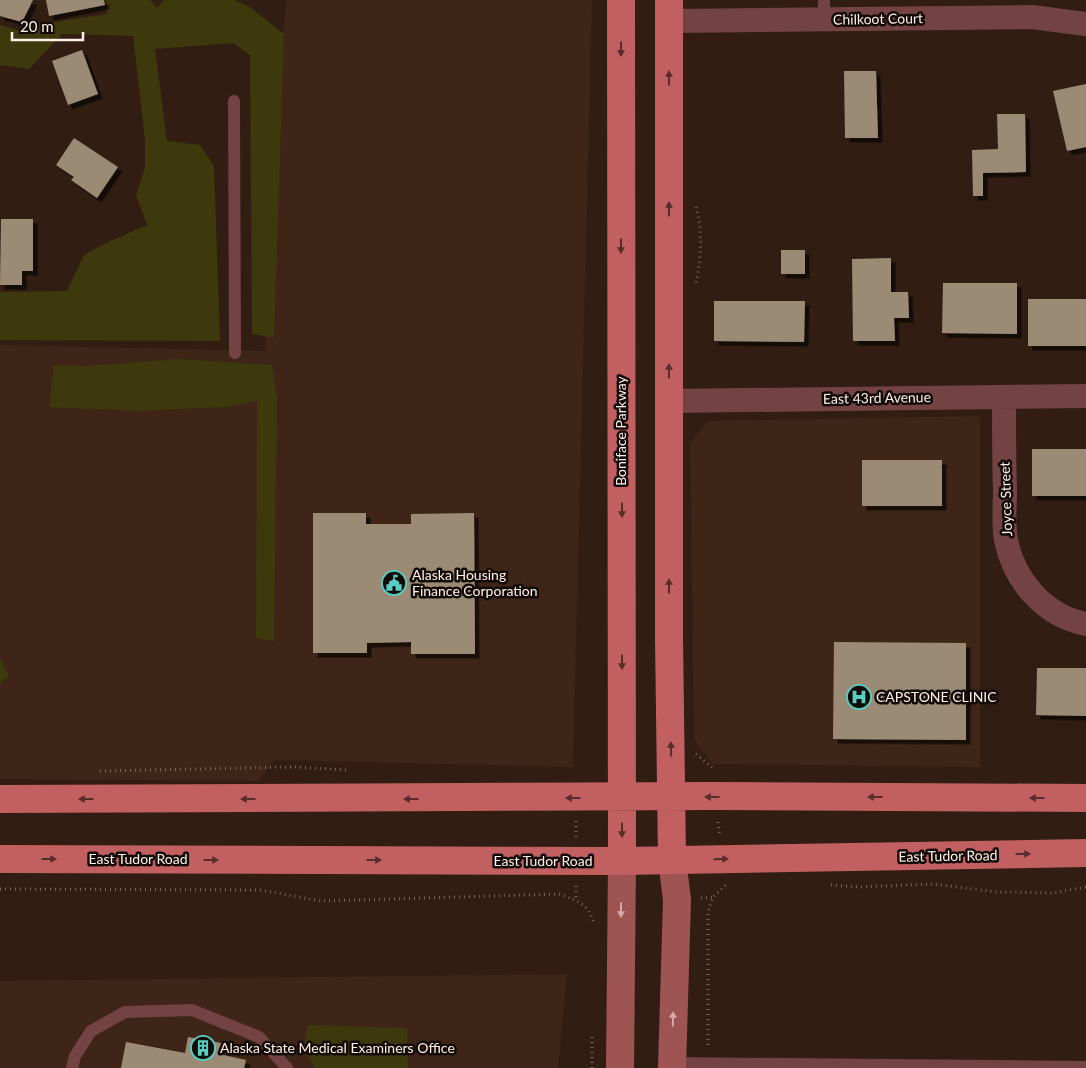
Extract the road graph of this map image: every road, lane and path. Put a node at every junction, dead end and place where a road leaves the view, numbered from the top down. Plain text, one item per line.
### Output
1 (621, 0) edge
2 (669, 10) edge
3 (824, 10) edge
4 (1086, 24) edge
5 (234, 100) dead end
6 (235, 353) dead end
7 (1086, 396) edge
8 (1004, 397) junction
9 (669, 400) junction
10 (1086, 624) edge
11 (671, 797) junction
12 (622, 798) junction
13 (1086, 798) edge
14 (0, 799) edge
15 (1086, 853) edge
16 (0, 859) edge
17 (672, 860) junction
18 (622, 861) junction
19 (730, 882) dead end
20 (824, 885) dead end
21 (1086, 887) edge
22 (0, 889) edge
23 (595, 926) dead end
24 (592, 1030) dead end
25 (706, 1064) junction
26 (672, 1065) edge
27 (896, 1067) edge
28 (1086, 1067) edge
29 (72, 1068) edge
30 (286, 1068) edge
31 (592, 1068) edge
32 (620, 1068) edge

1 -> 12 main road, Boniface Parkway
2 - 3 street, Chilkoot Court
9 -> 2 main road
3 - 4 street, Chilkoot Court
5 - 6 lane
7 - 8 street, East 43rd Avenue
8 - 9 street, East 43rd Avenue
8 - 10 street, Joyce Street
11 -> 9 main road
11 - 12 main road
13 -> 11 main road
11 - 17 main road
12 -> 14 main road
12 -> 18 main road, Boniface Parkway
17 -> 15 main road, East Tudor Road
16 -> 18 main road, East Tudor Road
17 - 18 main road, East Tudor Road
26 -> 17 street
18 -> 32 street
19 - 25 path
20 - 21 path
22 - 23 path
24 - 31 path
25 - 26 lane
25 - 27 lane
27 - 28 lane
29 - 30 lane

